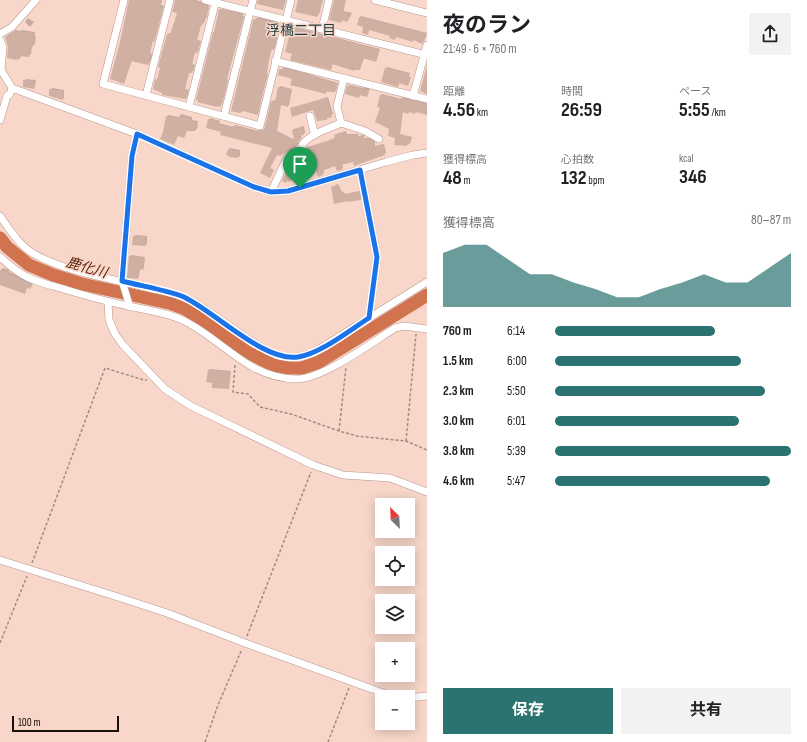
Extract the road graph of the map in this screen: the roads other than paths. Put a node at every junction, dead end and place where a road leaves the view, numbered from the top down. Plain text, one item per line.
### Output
1 (36, 0) edge
2 (124, 0) edge
3 (170, 0) edge
4 (205, 0) edge
5 (253, 0) edge
6 (291, 0) edge
7 (329, 0) edge
8 (375, 0) edge
9 (216, 1) edge
10 (250, 11) junction
11 (427, 13) edge
12 (286, 20) junction
13 (322, 29) junction
14 (0, 34) edge
15 (0, 40) edge
16 (427, 45) edge
17 (425, 55) edge
18 (275, 60) junction
19 (344, 78) junction
20 (12, 88) junction
21 (146, 95) junction
22 (413, 96) junction
23 (427, 99) edge
24 (189, 107) junction
25 (224, 116) junction
26 (310, 116) dead end
27 (0, 120) edge
28 (341, 123) junction
29 (137, 134) junction
30 (315, 135) junction
31 (379, 139) dead end
32 (427, 153) edge
33 (288, 156) dead end
34 (360, 170) junction
35 (300, 188) junction
36 (271, 192) junction
37 (0, 216) edge
38 (0, 257) edge
39 (122, 281) junction
40 (427, 282) edge
41 (108, 302) junction
42 (129, 305) junction
43 (369, 318) junction
44 (427, 329) edge
45 (427, 492) edge
46 (0, 560) edge
47 (375, 690) edge
48 (427, 696) edge
49 (415, 697) edge

1 - 14 street
2 - 21 street
3 - 21 street
4 - 9 street
5 - 10 street
6 - 12 street
7 - 13 street
8 - 11 street
9 - 10 street
9 - 24 street
10 - 12 street
10 - 25 street
12 - 13 street
12 - 18 street
13 - 17 street
15 - 20 street
16 - 17 street
17 - 22 street
18 - 19 street
18 - 25 street
19 - 22 street
19 - 28 street
20 - 27 street
20 - 29 street
21 - 24 street
22 - 23 street
24 - 25 street
26 - 30 street
28 - 30 street
28 - 31 street
29 - 36 street
29 - 39 street
30 - 35 street
32 - 34 street
33 - 36 street
34 - 35 street
34 - 43 street
35 - 36 street
37 - 39 street
38 - 41 street
39 - 42 street
39 - 43 street
40 - 43 street
41 - 42 street
41 - 45 street
42 - 44 street
46 - 47 street
48 - 49 street

